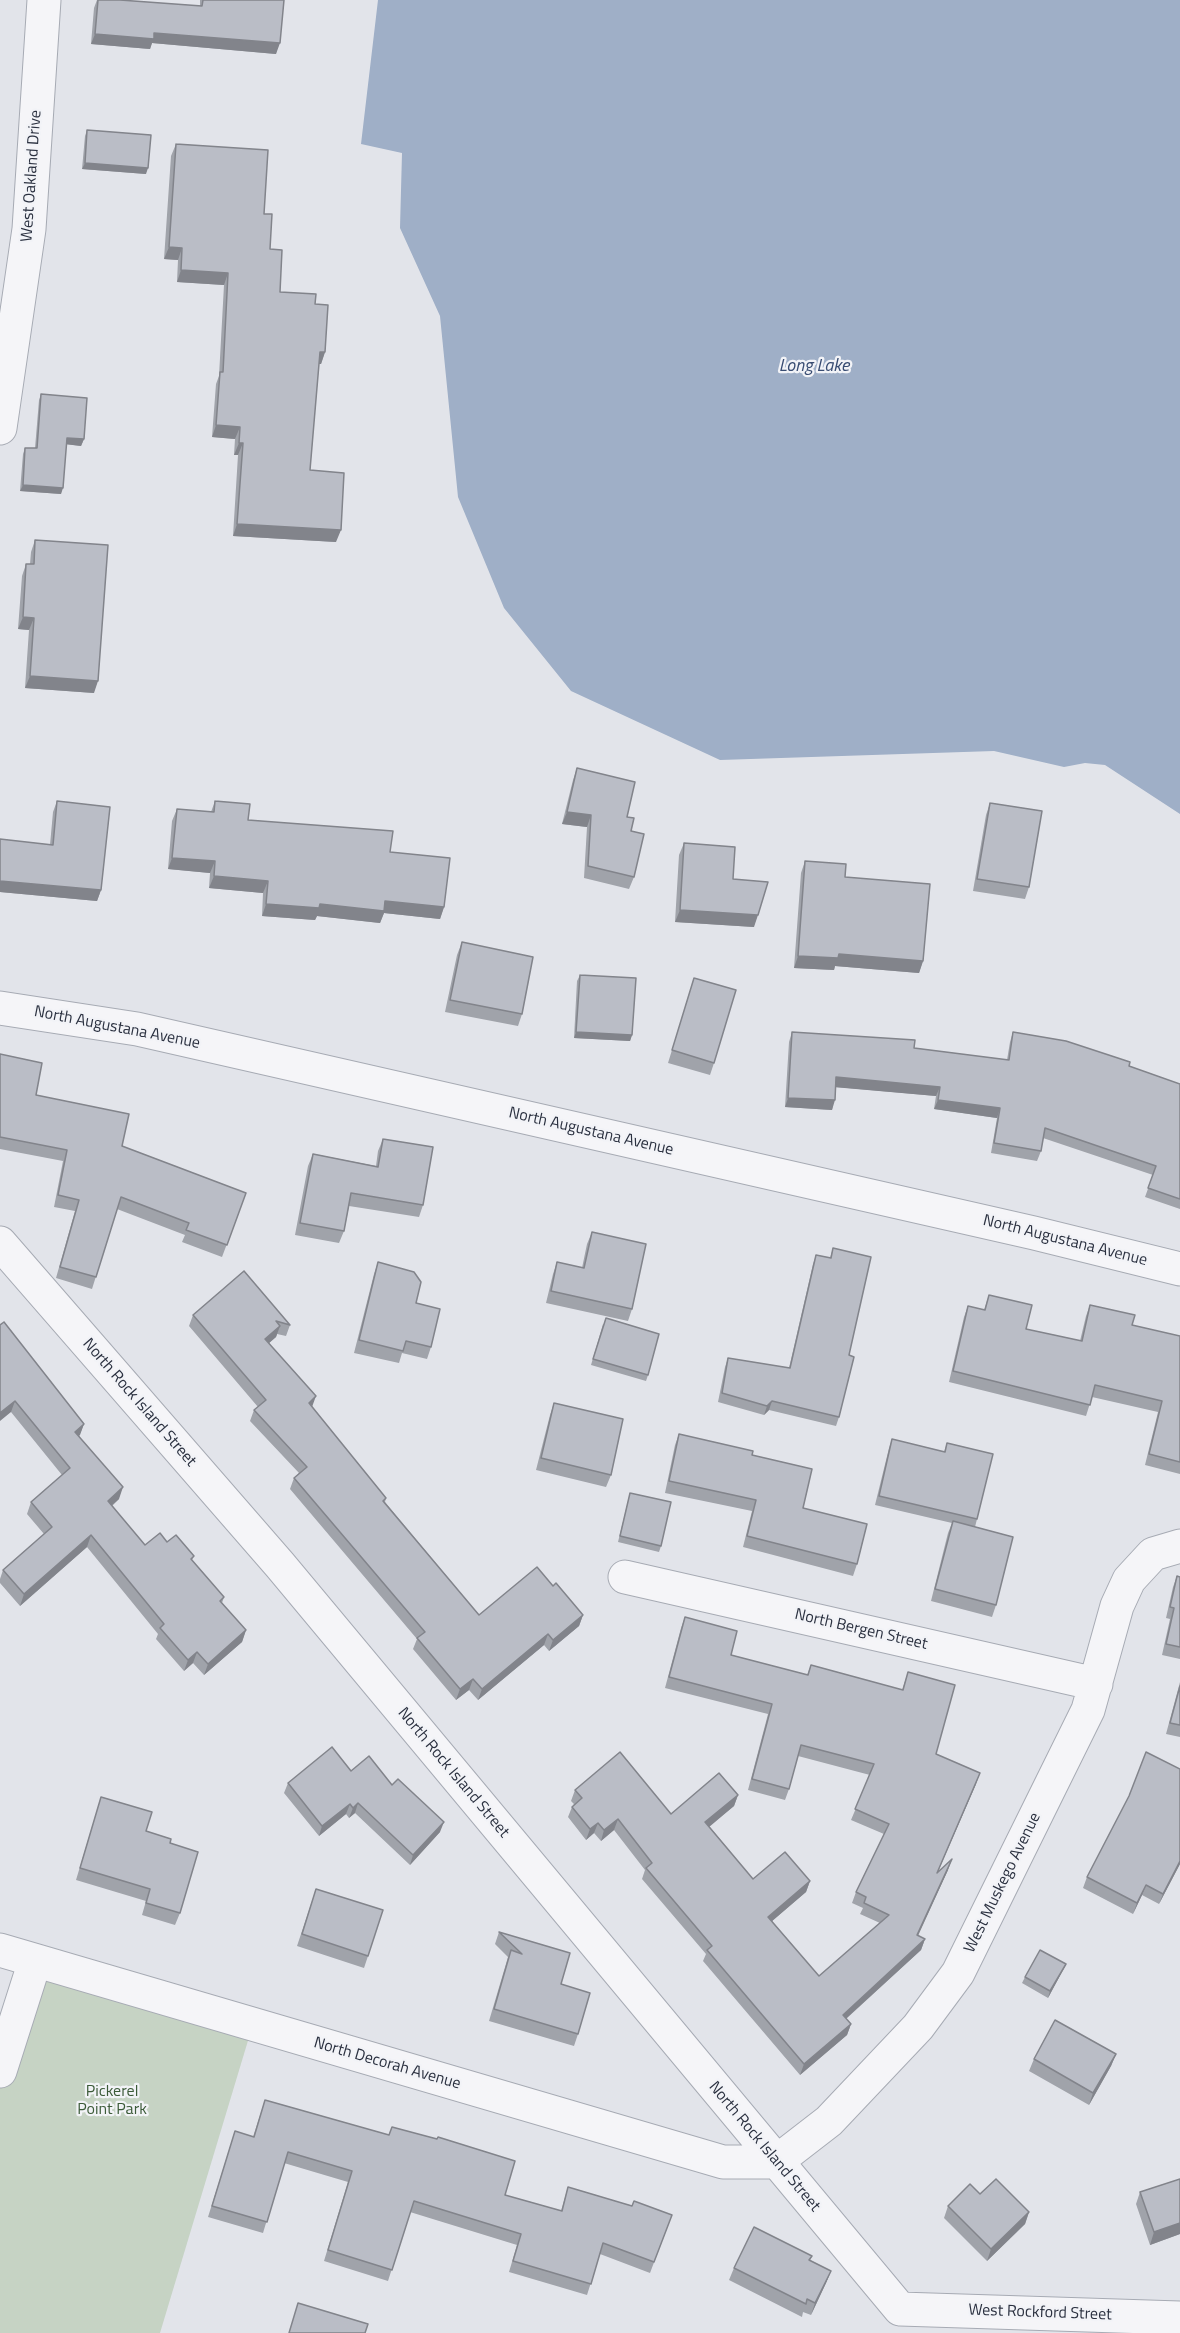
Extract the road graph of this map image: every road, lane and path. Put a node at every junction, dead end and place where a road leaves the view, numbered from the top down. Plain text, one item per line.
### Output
1 (44, 0) edge
2 (6, 350) edge
3 (0, 428) edge
4 (0, 1008) edge
5 (0, 1243) edge
6 (1180, 1269) edge
7 (1166, 1550) edge
8 (625, 1576) dead end
9 (1096, 1684) junction
10 (0, 1950) edge
11 (35, 1960) junction
12 (0, 2071) edge
13 (776, 2162) junction
14 (1180, 2318) edge
15 (895, 2321) edge

1 - 2 street, West Oakland Drive
2 - 3 street, West Oakland Drive
4 - 6 street, North Augustana Avenue
5 - 13 street, North Rock Island Street
7 - 9 street, West Muskego Avenue
8 - 9 street, North Bergen Street
9 - 13 street, West Muskego Avenue
10 - 11 street, North Decorah Avenue
11 - 12 street
11 - 13 street, North Decorah Avenue
13 - 15 street, North Rock Island Street
14 - 15 street, West Rockford Street

